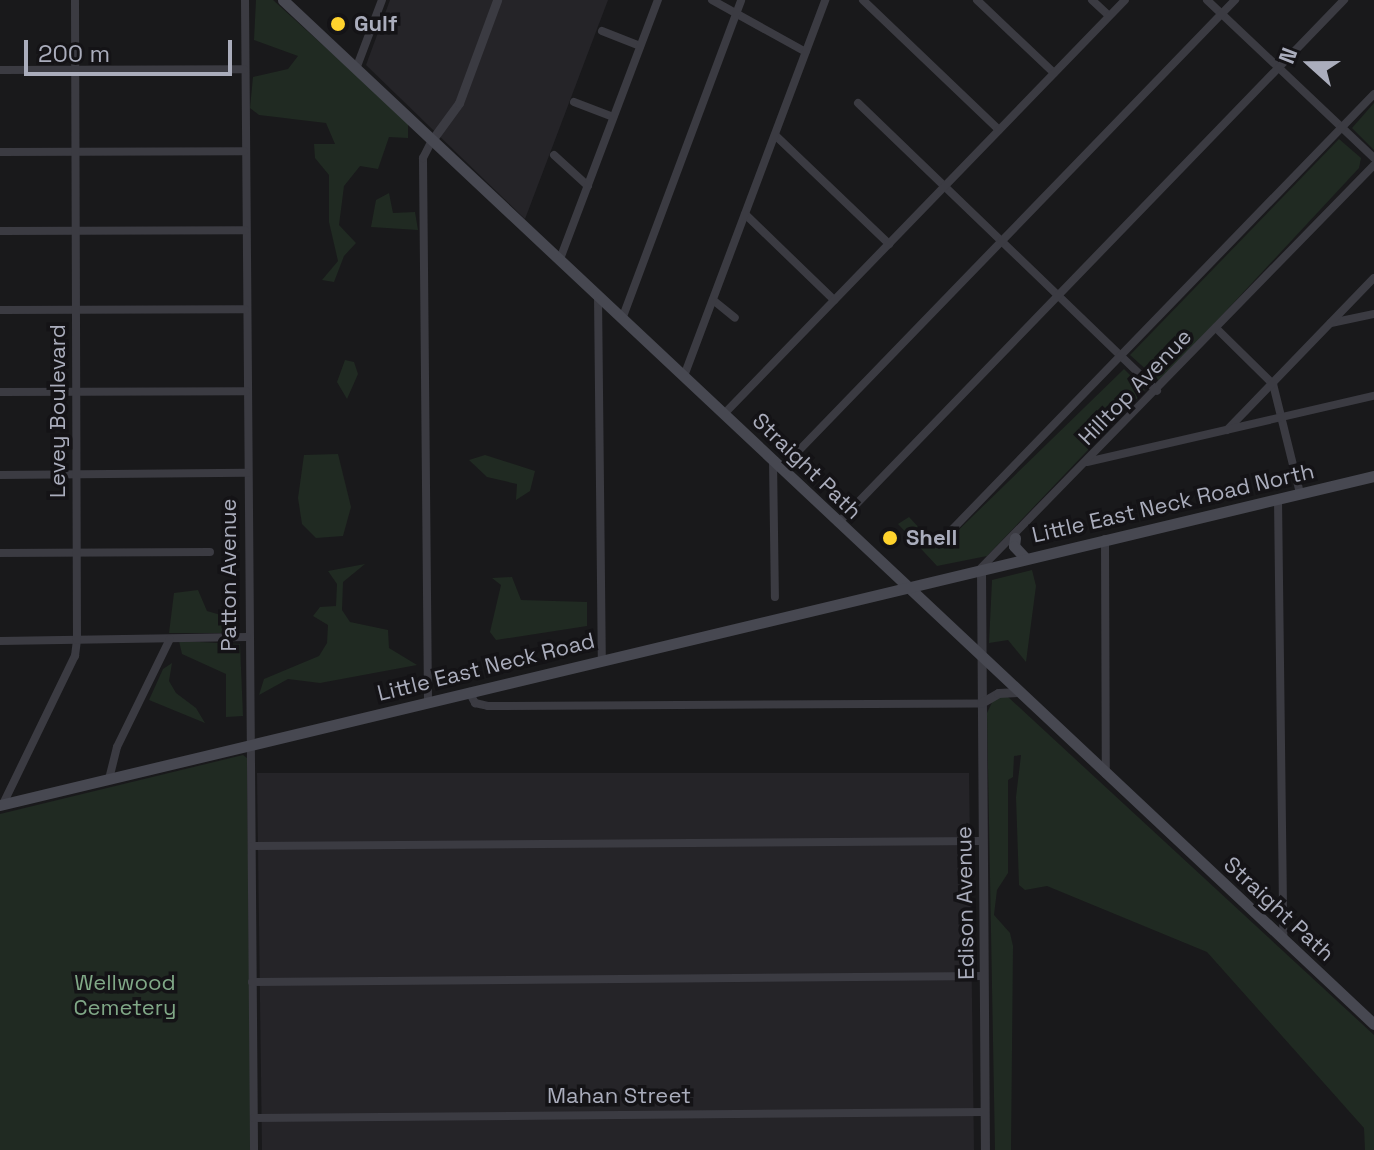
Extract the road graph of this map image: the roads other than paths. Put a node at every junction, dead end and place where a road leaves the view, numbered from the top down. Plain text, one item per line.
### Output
1 (75, 0) edge
2 (245, 0) edge
3 (283, 0) edge
4 (382, 0) edge
5 (497, 0) edge
6 (658, 0) edge
7 (712, 0) edge
8 (741, 0) edge
9 (825, 0) edge
10 (863, 0) edge
11 (977, 0) edge
12 (1092, 0) edge
13 (1125, 0) edge
14 (1207, 0) edge
15 (1235, 0) edge
16 (1344, 0) edge
17 (295, 5) edge
18 (736, 13) junction
19 (1222, 14) junction
20 (1109, 16) junction
21 (602, 31) dead end
22 (640, 46) junction
23 (806, 52) junction
24 (1278, 68) junction
25 (74, 69) junction
26 (244, 69) junction
27 (356, 69) junction
28 (0, 70) edge
29 (1054, 73) junction
30 (1374, 94) edge
31 (574, 102) dead end
32 (858, 103) dead end
33 (613, 117) junction
34 (1341, 128) junction
35 (999, 130) junction
36 (775, 135) junction
37 (432, 140) junction
38 (244, 151) junction
39 (0, 152) edge
40 (76, 152) junction
41 (554, 155) dead end
42 (1374, 158) edge
43 (1374, 165) edge
44 (588, 186) junction
45 (943, 187) junction
46 (745, 214) junction
47 (245, 230) junction
48 (0, 231) edge
49 (76, 231) junction
50 (1001, 241) junction
51 (889, 244) junction
52 (560, 259) junction
53 (1374, 278) edge
54 (598, 294) junction
55 (1057, 297) junction
56 (713, 300) junction
57 (834, 300) junction
58 (76, 309) junction
59 (245, 309) junction
60 (0, 310) edge
61 (1374, 314) edge
62 (735, 318) dead end
63 (622, 319) junction
64 (1331, 324) junction
65 (1216, 328) junction
66 (1120, 357) junction
67 (684, 376) junction
68 (1273, 384) junction
69 (246, 391) junction
70 (1157, 391) junction
71 (0, 392) edge
72 (76, 392) junction
73 (1374, 396) edge
74 (724, 414) junction
75 (1282, 417) junction
76 (1226, 431) junction
77 (1087, 462) junction
78 (777, 464) junction
79 (247, 473) junction
80 (76, 474) junction
81 (0, 475) edge
82 (1374, 476) edge
83 (1300, 493) junction
84 (1278, 499) junction
85 (838, 523) junction
86 (1015, 538) junction
87 (1105, 539) junction
88 (942, 540) dead end
89 (77, 552) junction
90 (210, 552) dead end
91 (0, 553) edge
92 (1025, 558) junction
93 (981, 569) junction
94 (903, 586) junction
95 (775, 597) dead end
96 (247, 637) junction
97 (170, 639) junction
98 (77, 640) junction
99 (0, 641) edge
100 (980, 656) junction
101 (602, 659) junction
102 (469, 692) junction
103 (1018, 692) junction
104 (428, 701) junction
105 (981, 703) junction
106 (250, 744) junction
107 (1106, 775) junction
108 (109, 779) junction
109 (2, 805) edge
110 (982, 841) junction
111 (252, 846) junction
112 (1283, 940) junction
113 (984, 976) junction
114 (252, 982) junction
115 (1374, 1024) edge
116 (985, 1112) junction
117 (254, 1118) junction
118 (254, 1150) edge
119 (985, 1150) edge

1 - 25 street, Levey Boulevard
2 - 26 street, Patton Avenue
3 - 17 main road, Straight Path
4 - 27 street
5 - 37 street
6 - 22 street
7 - 18 street
8 - 18 street
9 - 23 street
10 - 35 street
11 - 29 street
12 - 20 street
13 - 20 street
14 - 19 street
15 - 19 street
16 - 24 street
17 - 27 main road, Straight Path
18 - 23 street
18 - 63 street
19 - 24 street
19 - 50 street
20 - 29 street
21 - 22 street
22 - 33 street
23 - 36 street
24 - 34 street
24 - 55 street
25 - 26 street
25 - 28 street
25 - 40 street, Levey Boulevard
26 - 38 street, Patton Avenue
27 - 37 main road, Straight Path
29 - 35 street
30 - 34 street
31 - 33 street
32 - 45 street
33 - 44 street
34 - 42 street
34 - 66 street
35 - 45 street
36 - 46 street
36 - 51 street
37 - 52 main road, Straight Path
37 - 104 street
38 - 40 street
38 - 47 street, Patton Avenue
39 - 40 street
40 - 49 street, Levey Boulevard
41 - 44 street
43 - 65 street, Hilltop Avenue
44 - 52 street
45 - 50 street
45 - 51 street
46 - 56 street
46 - 57 street
47 - 49 street
47 - 59 street, Patton Avenue
48 - 49 street
49 - 58 street, Levey Boulevard
50 - 55 street
50 - 78 street
51 - 57 street
52 - 54 main road, Straight Path
53 - 64 street
54 - 63 main road, Straight Path
54 - 101 street
55 - 66 street
55 - 85 street
56 - 62 street
56 - 67 street
57 - 74 street
58 - 59 street
58 - 60 street
58 - 72 street, Levey Boulevard
59 - 69 street, Patton Avenue
61 - 64 street
63 - 67 main road, Straight Path
64 - 68 street
65 - 68 street
65 - 70 street, Hilltop Avenue
66 - 70 street
66 - 88 street
67 - 74 main road, Straight Path
68 - 75 street
68 - 76 street
69 - 72 street
69 - 79 street, Patton Avenue
70 - 77 street, Hilltop Avenue
71 - 72 street
72 - 80 street, Levey Boulevard
73 - 75 street
74 - 78 main road, Straight Path
75 - 76 street
75 - 83 street
76 - 77 street
77 - 86 street, Hilltop Avenue
78 - 85 main road, Straight Path
78 - 95 street
79 - 80 street
79 - 96 street, Patton Avenue
80 - 81 street
80 - 89 street, Levey Boulevard
82 - 83 main road, Little East Neck Road North
83 - 84 main road, Little East Neck Road North
84 - 87 main road, Little East Neck Road North
84 - 112 street
85 - 94 main road, Straight Path
86 - 92 main road
86 - 93 street, Hilltop Avenue
87 - 92 main road, Little East Neck Road North
87 - 107 street
89 - 90 street
89 - 91 street
89 - 98 street, Levey Boulevard
92 - 93 main road, Little East Neck Road North
93 - 94 main road, Little East Neck Road
93 - 100 street
94 - 100 main road, Straight Path
94 - 101 main road, Little East Neck Road
96 - 97 street
96 - 106 street, Patton Avenue
97 - 98 street
97 - 108 street
98 - 99 street
98 - 109 street, Levey Boulevard
100 - 103 main road, Straight Path
100 - 105 street, Edison Avenue
101 - 102 main road, Little East Neck Road
102 - 104 main road, Little East Neck Road
102 - 105 street
103 - 105 street
103 - 107 main road, Straight Path
104 - 106 main road, Little East Neck Road
105 - 110 street, Edison Avenue
106 - 108 main road, Little East Neck Road
106 - 111 street, Patton Avenue
107 - 112 main road, Straight Path
108 - 109 main road, Little East Neck Road
110 - 111 street
110 - 113 street, Edison Avenue
111 - 114 street, Patton Avenue
112 - 115 main road, Straight Path
113 - 114 street
113 - 116 street, Edison Avenue
114 - 117 street, Patton Avenue
116 - 117 street, Mahan Street
116 - 119 street, Edison Avenue
117 - 118 street, Patton Avenue

